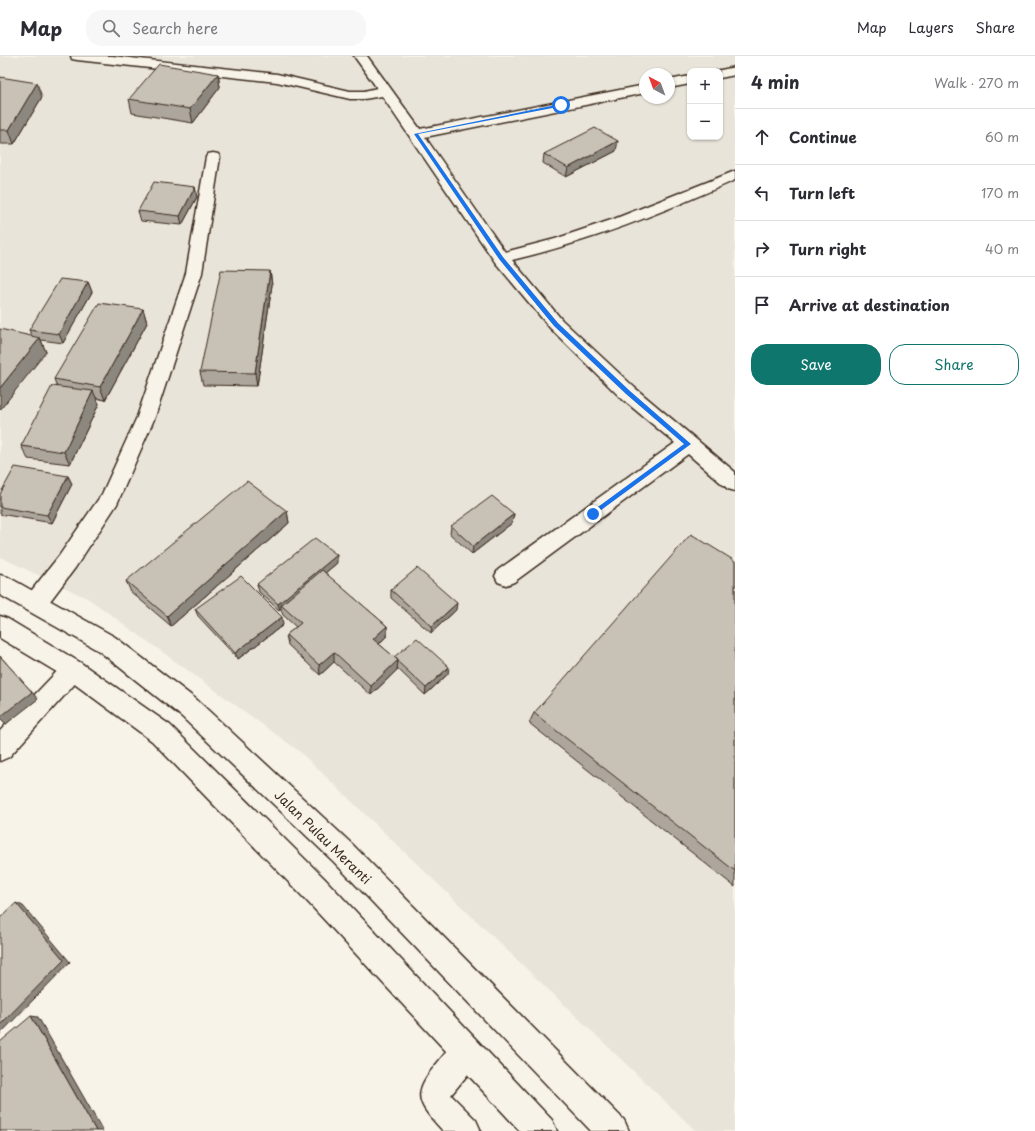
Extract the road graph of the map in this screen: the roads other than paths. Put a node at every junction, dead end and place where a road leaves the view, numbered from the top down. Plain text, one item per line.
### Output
1 (77, 56) edge
2 (360, 56) edge
3 (735, 71) edge
4 (723, 73) edge
5 (687, 81) edge
6 (675, 83) edge
7 (639, 90) edge
8 (384, 91) junction
9 (416, 134) junction
10 (213, 157) dead end
11 (735, 175) edge
12 (501, 258) junction
13 (688, 444) junction
14 (735, 482) edge
15 (506, 576) dead end
16 (0, 584) edge
17 (36, 602) junction
18 (0, 626) edge
19 (73, 670) junction
20 (0, 749) edge
21 (466, 1052) junction
22 (465, 1131) edge
23 (541, 1131) edge
24 (613, 1131) edge

1 - 8 main road
2 - 8 main road
3 - 4 main road
5 - 6 main road
7 - 9 main road
8 - 9 main road
9 - 12 main road
10 - 17 main road
11 - 12 main road
12 - 13 main road
13 - 14 main road
13 - 15 main road
16 - 17 main road, Jalan Pulau Meranti
17 - 24 main road, Jalan Pulau Meranti
18 - 19 main road
19 - 20 main road
19 - 21 main road
21 - 22 main road
21 - 23 main road

